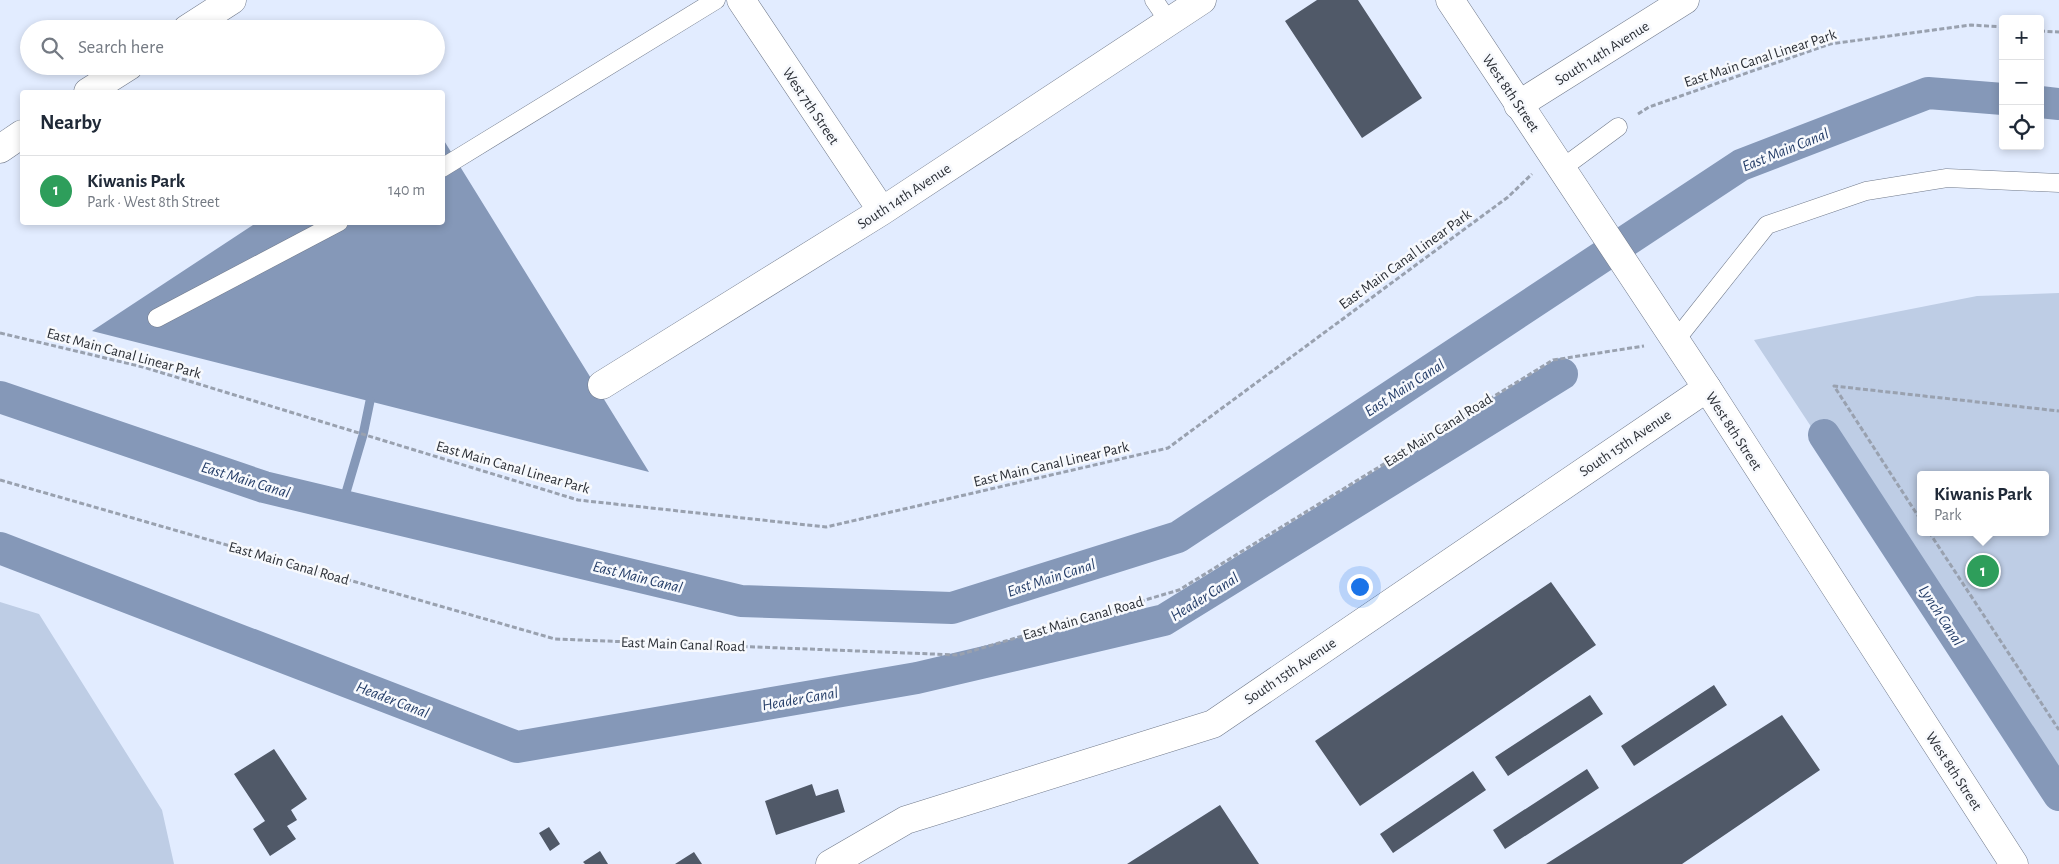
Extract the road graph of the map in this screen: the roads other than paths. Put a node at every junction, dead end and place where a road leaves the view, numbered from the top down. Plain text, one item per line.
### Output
1 (232, 0) edge
2 (716, 0) edge
3 (741, 0) edge
4 (1202, 0) edge
5 (1450, 0) edge
6 (1685, 0) edge
7 (1162, 11) edge
8 (201, 20) edge
9 (115, 75) edge
10 (91, 90) edge
11 (1518, 105) junction
12 (1618, 127) road end
13 (20, 135) edge
14 (0, 149) edge
15 (1557, 162) junction
16 (445, 166) edge
17 (2059, 183) edge
18 (882, 211) junction
19 (334, 225) edge
20 (157, 318) dead end
21 (1675, 342) junction
22 (602, 385) dead end
23 (1707, 388) junction
24 (830, 864) edge
25 (2014, 864) edge

1 - 8 street
2 - 16 lane
3 - 18 street, West 7th Street
4 - 7 street, South 14th Avenue
5 - 11 street, West 8th Street
6 - 11 street, South 14th Avenue
7 - 18 street, South 14th Avenue
9 - 10 street
11 - 15 street, West 8th Street
12 - 15 lane
13 - 14 street
15 - 21 street, West 8th Street
17 - 21 lane
18 - 22 street, South 14th Avenue
19 - 20 lane
21 - 23 street, West 8th Street
23 - 24 street, South 15th Avenue
23 - 25 street, West 8th Street

